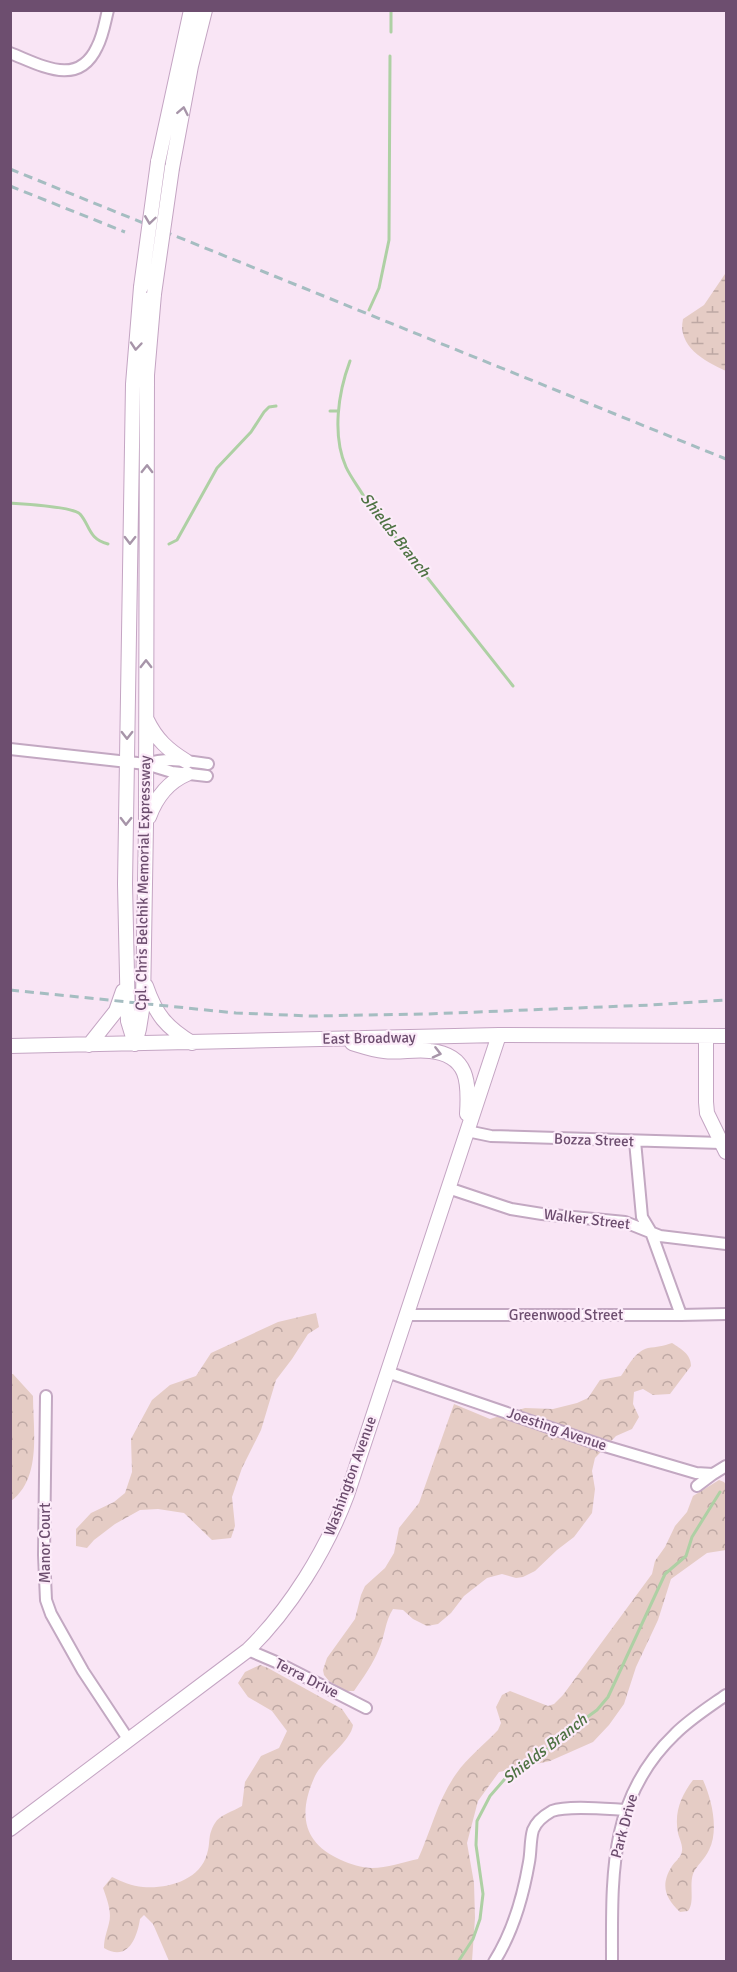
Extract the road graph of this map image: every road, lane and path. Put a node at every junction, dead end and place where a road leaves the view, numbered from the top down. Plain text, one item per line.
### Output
1 (108, 10) edge
2 (191, 10) edge
3 (206, 10) edge
4 (10, 52) edge
5 (145, 717) junction
6 (10, 749) edge
7 (127, 762) junction
8 (146, 764) junction
9 (208, 764) dead end
10 (186, 768) junction
11 (207, 776) dead end
12 (146, 824) junction
13 (143, 979) junction
14 (127, 981) junction
15 (499, 1035) junction
16 (706, 1037) junction
17 (726, 1037) edge
18 (339, 1039) junction
19 (192, 1043) junction
20 (135, 1044) junction
21 (89, 1045) junction
22 (10, 1046) edge
23 (467, 1131) junction
24 (635, 1142) junction
25 (724, 1148) edge
26 (448, 1188) junction
27 (651, 1232) junction
28 (726, 1244) edge
29 (726, 1314) edge
30 (406, 1315) junction
31 (681, 1315) junction
32 (387, 1372) junction
33 (46, 1396) dead end
34 (726, 1466) edge
35 (713, 1474) junction
36 (697, 1486) dead end
37 (248, 1650) junction
38 (726, 1695) edge
39 (366, 1708) dead end
40 (128, 1739) junction
41 (626, 1810) junction
42 (10, 1829) edge
43 (494, 1962) edge
44 (612, 1962) edge

1 - 4 street
2 -> 7 main road, Cpl. Chris Belchik Memorial Expressway, bridge
5 -> 3 main road, Cpl. Chris Belchik Memorial Expressway, bridge
5 - 8 main road, Cpl. Chris Belchik Memorial Expressway
5 - 10 main road
6 - 7 street
7 - 8 street
7 -> 14 main road, Cpl. Chris Belchik Memorial Expressway
8 - 10 street
8 - 12 main road, Cpl. Chris Belchik Memorial Expressway
9 - 10 street
10 - 11 street
10 - 12 main road
12 - 13 main road, Cpl. Chris Belchik Memorial Expressway
13 - 19 main road
13 - 20 main road, Cpl. Chris Belchik Memorial Expressway
14 - 20 main road, Cpl. Chris Belchik Memorial Expressway
14 - 21 main road
15 - 16 main road, East Broadway
15 - 18 main road, East Broadway
15 - 23 main road, Washington Avenue
16 - 17 main road, East Broadway
16 - 25 main road
18 - 19 main road, East Broadway
18 -> 23 main road
19 - 20 main road, East Broadway
20 - 21 main road, East Broadway
21 - 22 main road, East Broadway
23 - 24 street, Bozza Street
23 - 26 main road, Washington Avenue
24 - 25 street, Bozza Street
24 - 27 street
26 - 27 street, Walker Street
26 - 30 main road, Washington Avenue
27 - 28 street, Walker Street
27 - 31 street
29 - 31 street, Greenwood Street
30 - 31 street, Greenwood Street
30 - 32 main road, Washington Avenue
32 - 35 street, Joesting Avenue
32 - 37 main road, Washington Avenue
33 - 40 street, Manor Court
34 - 35 street
35 - 36 street
37 - 39 street, Terra Drive
37 - 40 main road, Washington Avenue
38 - 41 street, Park Drive
40 - 42 main road, Washington Avenue
41 - 43 street
41 - 44 street, Park Drive

